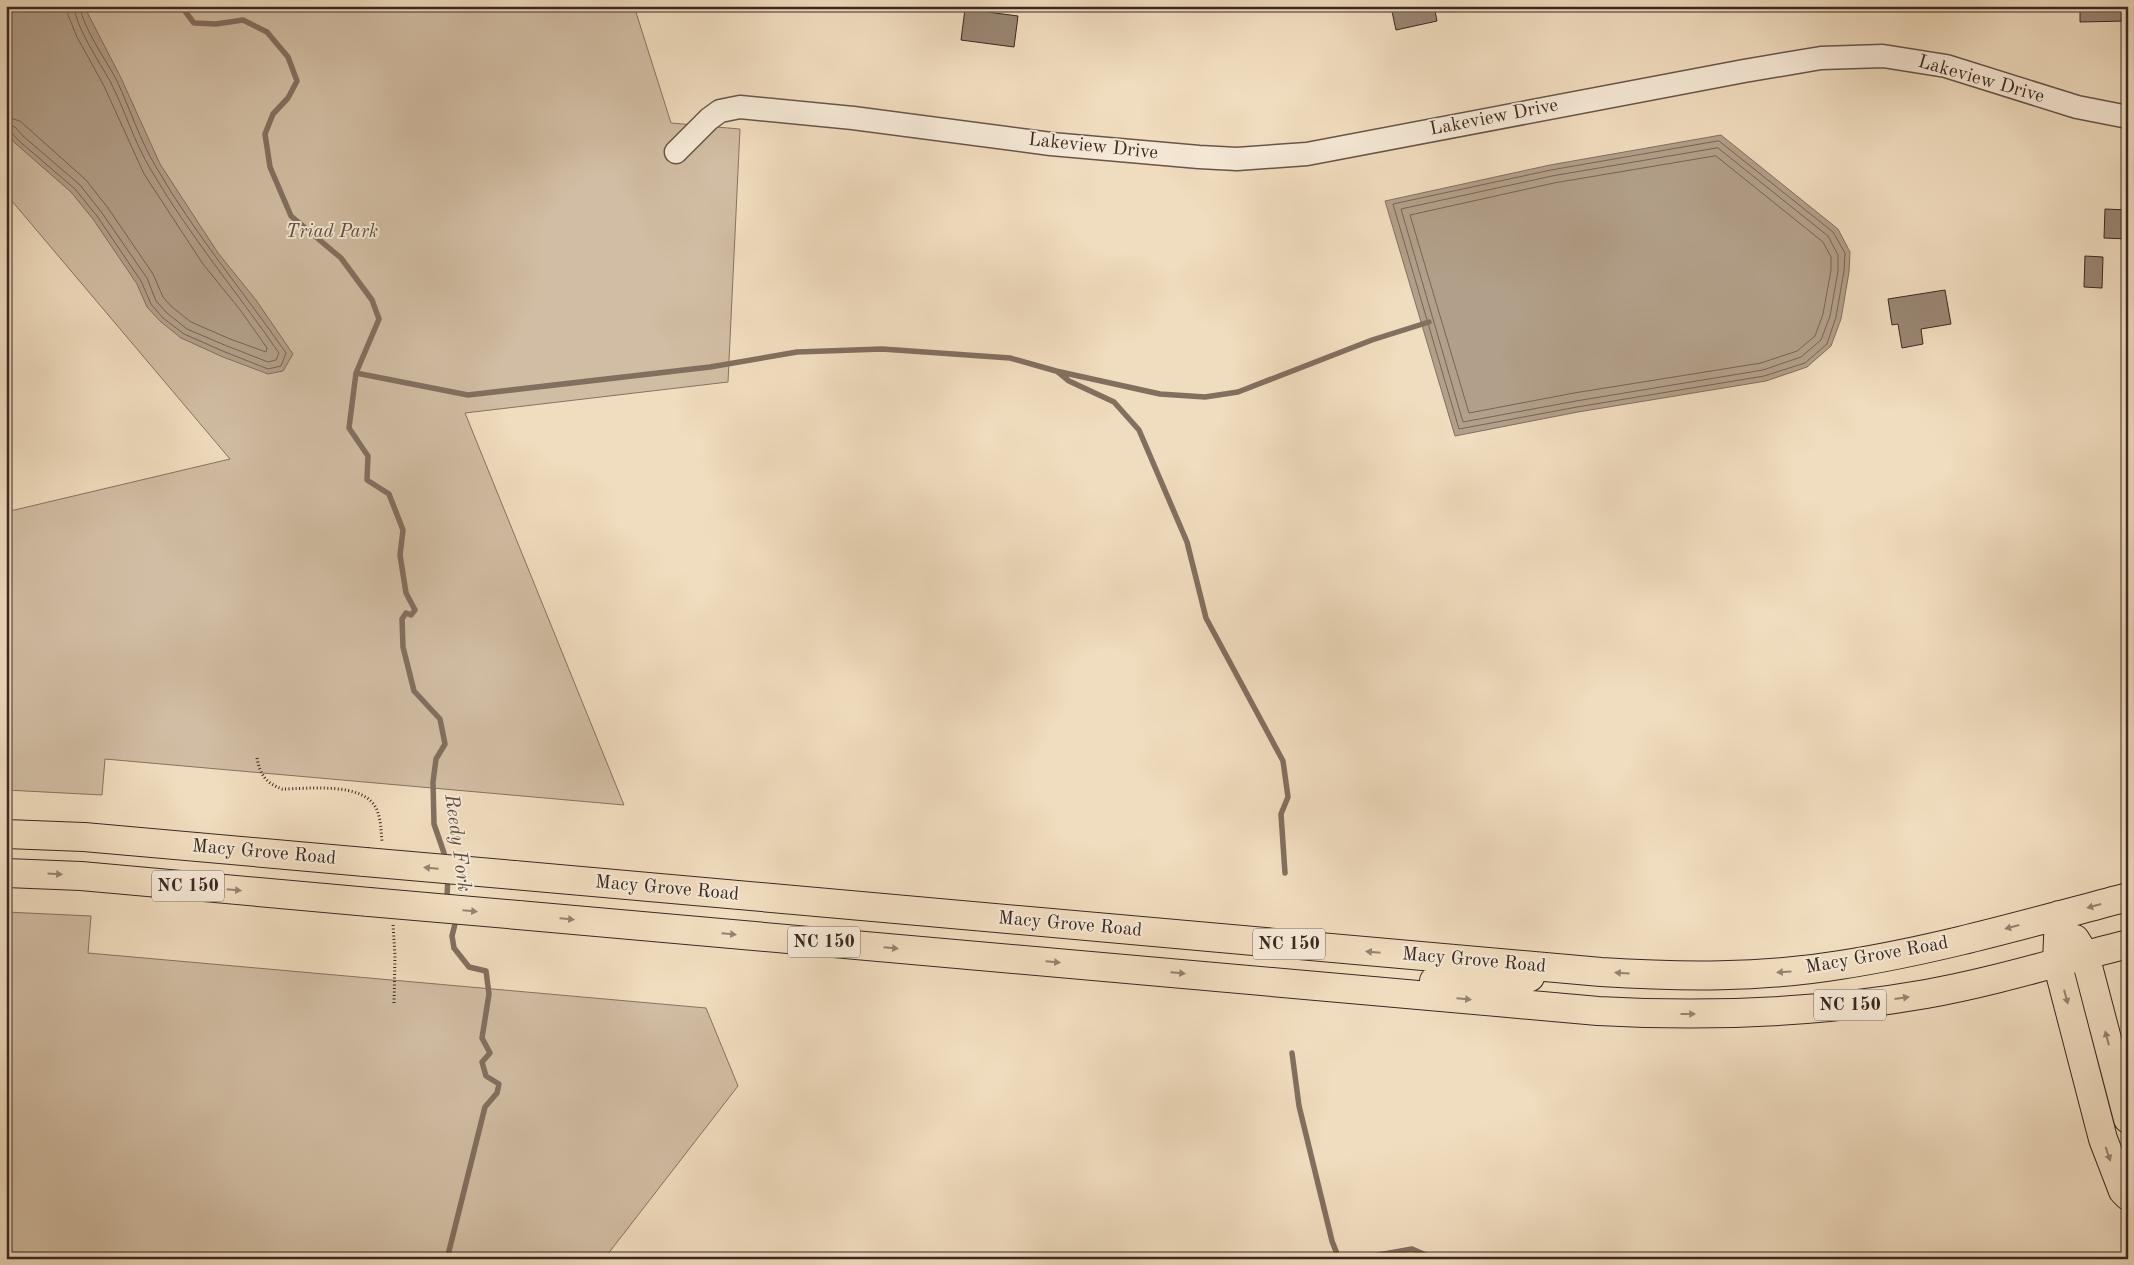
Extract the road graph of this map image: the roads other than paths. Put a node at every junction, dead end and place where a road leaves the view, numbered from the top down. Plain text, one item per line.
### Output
1 (2128, 117) edge
2 (676, 152) dead end
3 (6, 834) edge
4 (237, 851) junction
5 (6, 853) edge
6 (6, 873) edge
7 (2128, 897) edge
8 (2060, 915) junction
9 (2128, 944) edge
10 (2085, 955) junction
11 (2057, 962) junction
12 (1534, 966) junction
13 (1346, 988) junction
14 (2128, 1119) edge
15 (2128, 1196) edge

1 - 2 street, Lakeview Drive
3 - 4 main road, Macy Grove Road / NC 150
4 - 5 main road
12 -> 4 main road, Macy Grove Road / NC 150, bridge
6 -> 13 main road, Macy Grove Road / NC 150, bridge
7 -> 8 main road, Macy Grove Road / NC 150
8 - 10 main road
8 - 11 main road
8 -> 12 main road, Macy Grove Road / NC 150
9 - 10 main road, Macy Grove Road / NC 150
10 - 11 main road, Macy Grove Road / NC 150
14 -> 10 main road
13 -> 11 main road, Macy Grove Road / NC 150
11 -> 15 main road
12 - 13 main road

